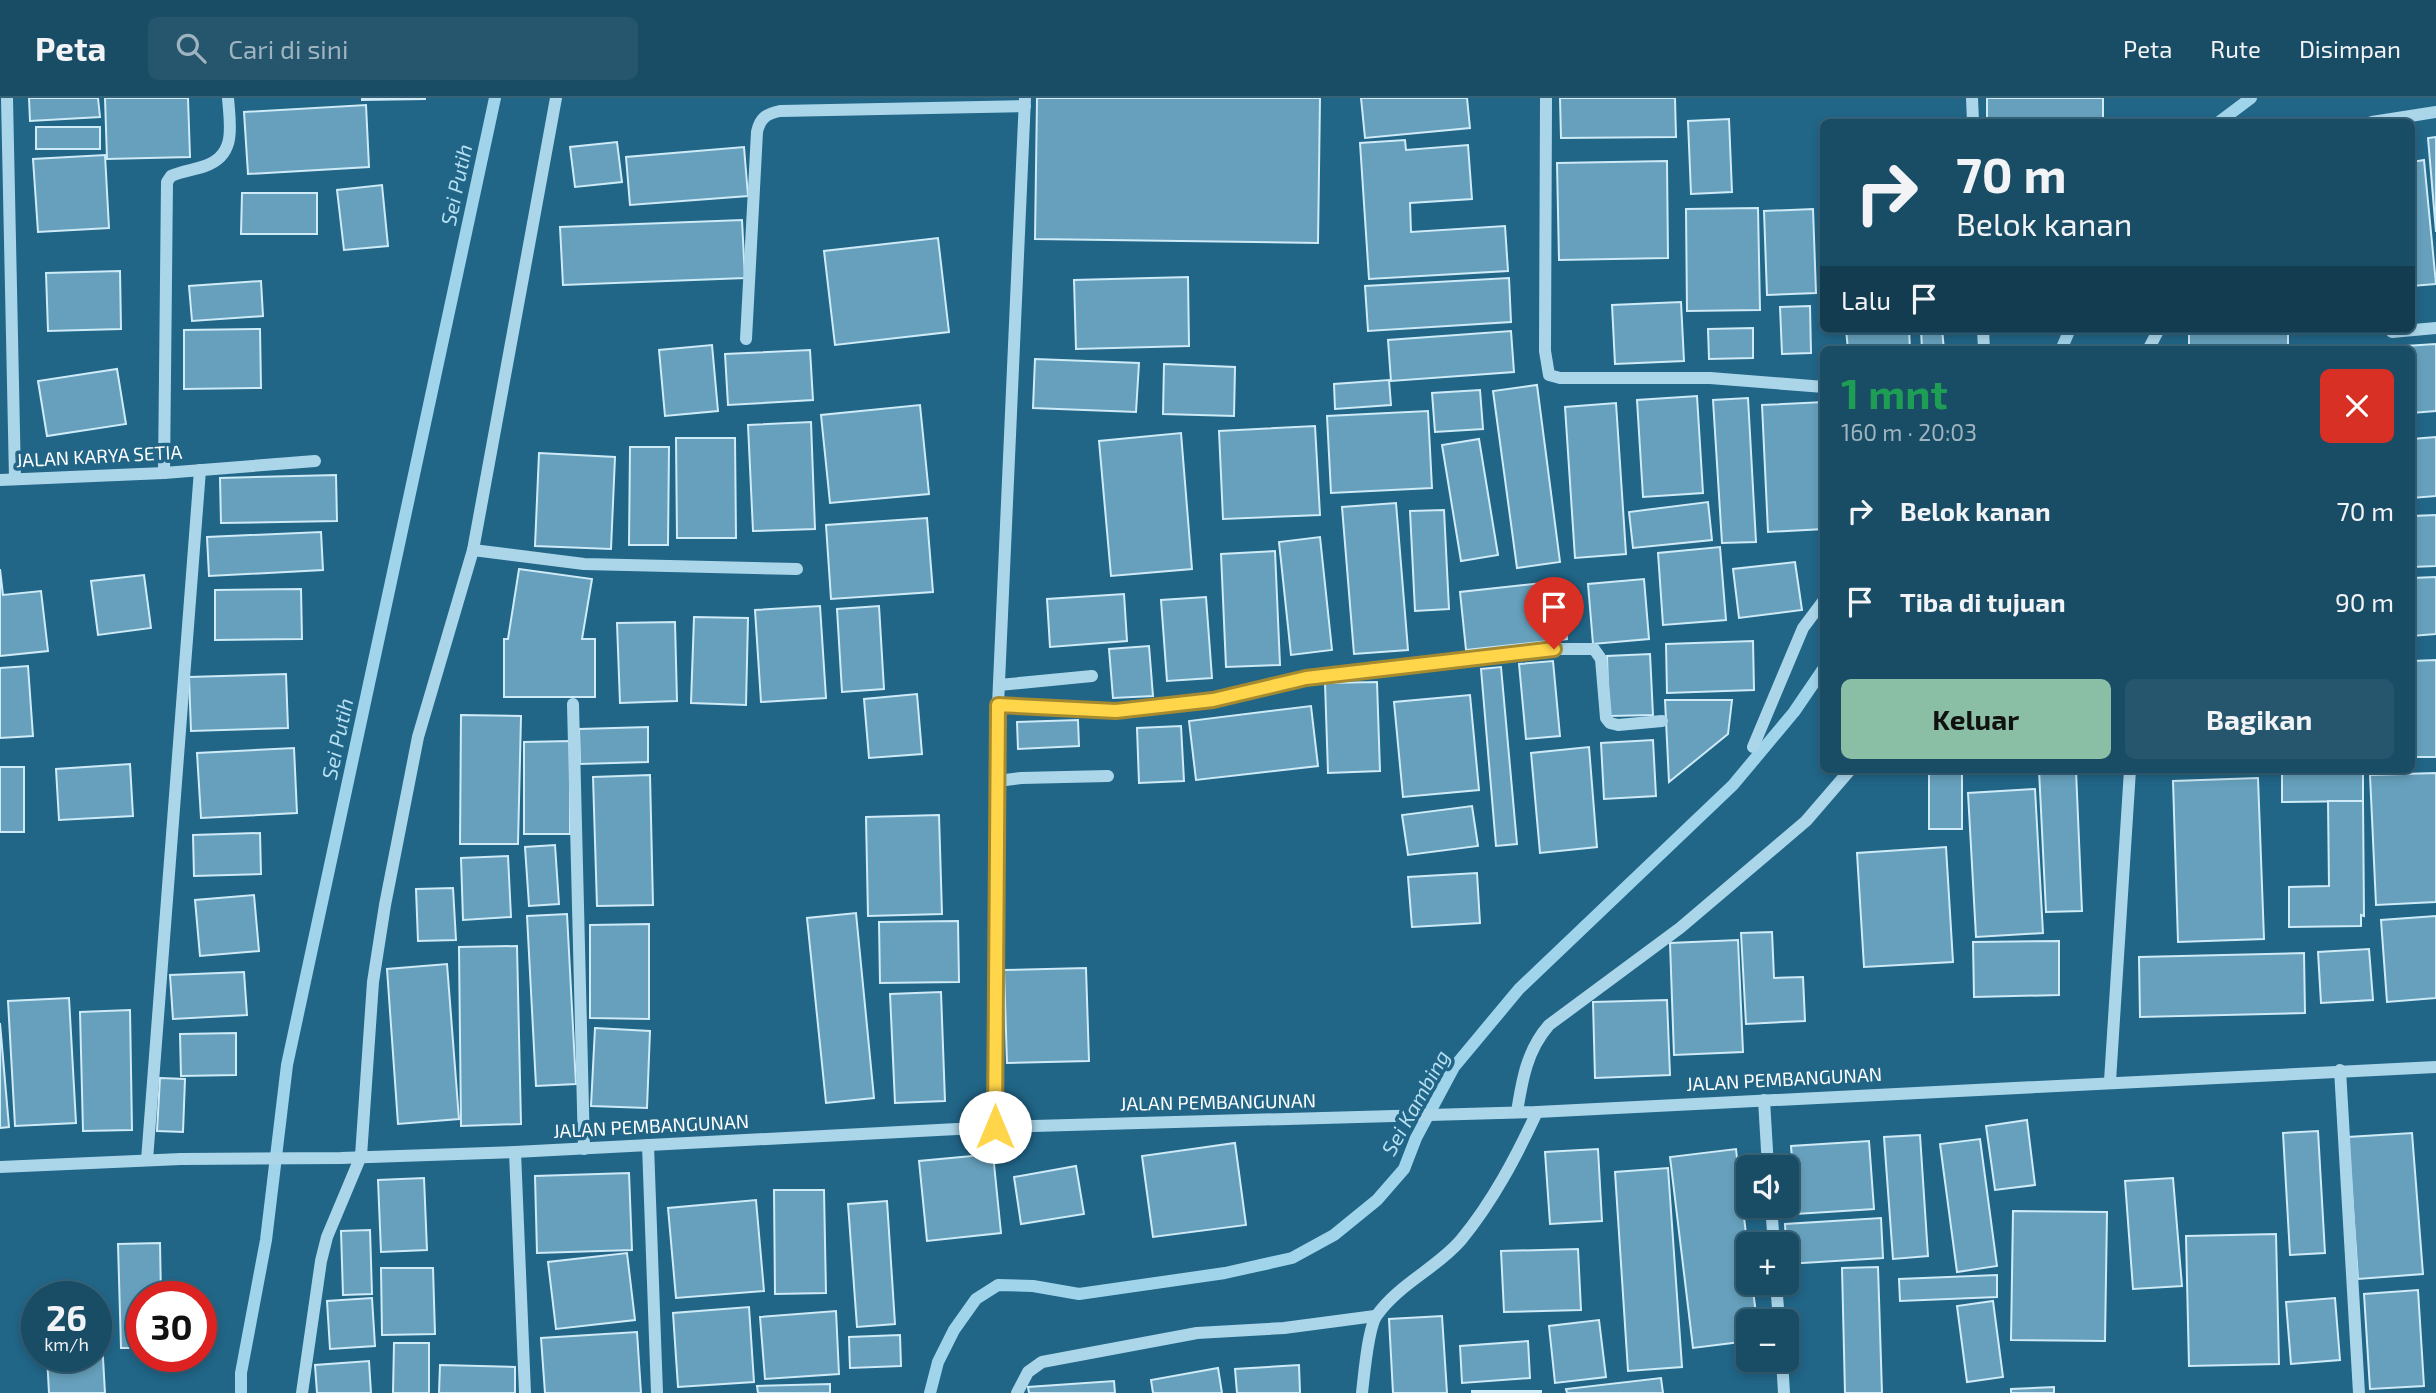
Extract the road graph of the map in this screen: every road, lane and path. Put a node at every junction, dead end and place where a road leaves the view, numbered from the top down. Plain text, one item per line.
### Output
1 (7, 98) edge
2 (228, 98) edge
3 (556, 98) edge
4 (1546, 98) edge
5 (1972, 98) edge
6 (1025, 102) edge
7 (2436, 112) edge
8 (1973, 119) edge
9 (2391, 119) edge
10 (2436, 328) edge
11 (2415, 330) edge
12 (746, 339) dead end
13 (1820, 387) edge
14 (315, 461) dead end
15 (200, 470) junction
16 (164, 472) junction
17 (15, 479) junction
18 (0, 480) edge
19 (472, 550) junction
20 (797, 569) dead end
21 (1820, 605) edge
22 (1092, 676) dead end
23 (999, 685) junction
24 (573, 704) dead end
25 (998, 705) junction
26 (1662, 721) dead end
27 (1753, 747) dead end
28 (1847, 773) edge
29 (2130, 773) edge
30 (1108, 776) dead end
31 (998, 781) junction
32 (2436, 1067) edge
33 (2340, 1070) junction
34 (2110, 1081) junction
35 (1764, 1100) junction
36 (1537, 1111) junction
37 (1517, 1112) junction
38 (995, 1127) junction
39 (648, 1145) junction
40 (584, 1149) junction
41 (515, 1152) junction
42 (1767, 1155) edge
43 (361, 1156) junction
44 (147, 1160) junction
45 (0, 1167) edge
46 (1375, 1316) junction
47 (1783, 1372) edge
48 (302, 1393) edge
49 (525, 1393) edge
50 (657, 1393) edge
51 (1017, 1393) edge
52 (1362, 1393) edge
53 (1784, 1393) edge
54 (2359, 1393) edge

1 - 17 street
2 - 16 street
3 - 19 street
4 - 13 street
5 - 8 street
6 - 12 street
6 - 23 street
7 - 9 street
10 - 11 street
14 - 15 street, JALAN KARYA SETIA
15 - 16 street, JALAN KARYA SETIA
15 - 44 street
16 - 17 street, JALAN KARYA SETIA
17 - 18 street, JALAN KARYA SETIA
19 - 20 street
19 - 43 street
21 - 27 street
22 - 23 street
23 - 25 street
24 - 40 street
25 - 26 street
25 - 31 street
28 - 37 street
29 - 34 street
30 - 31 street
31 - 38 street
32 - 33 street, JALAN PEMBANGUNAN
33 - 34 street, JALAN PEMBANGUNAN
33 - 54 street
34 - 35 street, JALAN PEMBANGUNAN
35 - 36 street, JALAN PEMBANGUNAN
35 - 42 street
36 - 37 street, JALAN PEMBANGUNAN
36 - 46 street
37 - 38 street, JALAN PEMBANGUNAN
38 - 39 street, JALAN PEMBANGUNAN
39 - 40 street, JALAN PEMBANGUNAN
39 - 50 street
40 - 41 street, JALAN PEMBANGUNAN
41 - 43 street, JALAN PEMBANGUNAN
41 - 49 street
43 - 44 street, JALAN PEMBANGUNAN
43 - 48 street
44 - 45 street, JALAN PEMBANGUNAN
46 - 51 street
46 - 52 street
47 - 53 street

